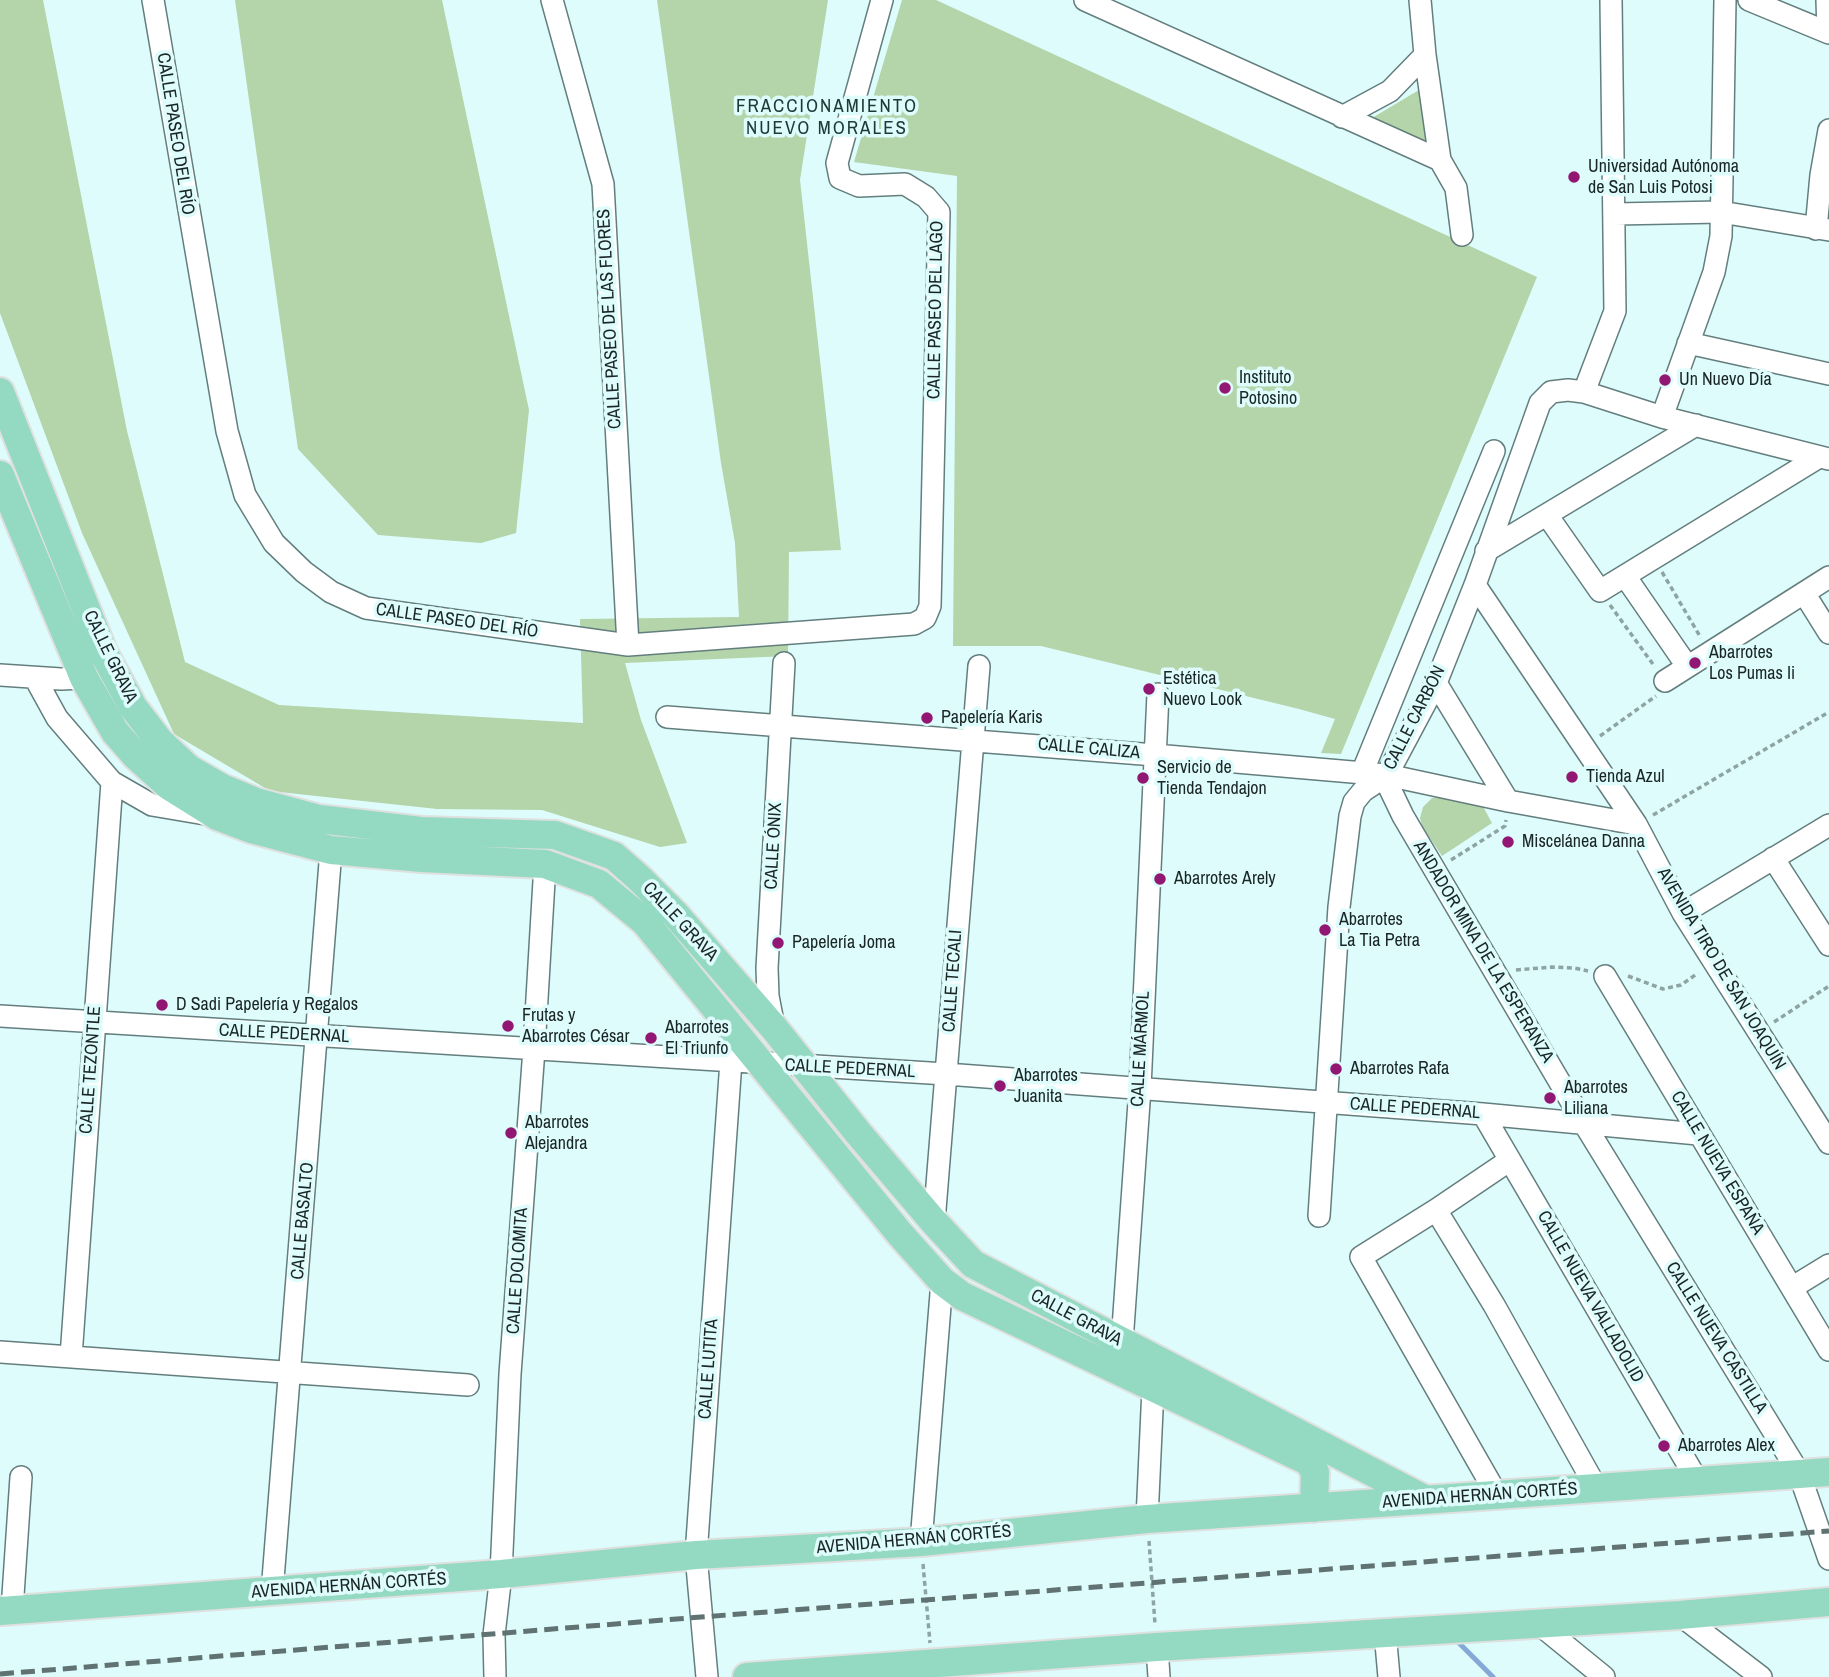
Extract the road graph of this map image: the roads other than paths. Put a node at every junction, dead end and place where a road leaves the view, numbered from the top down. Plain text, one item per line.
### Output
1 (153, 0) edge
2 (552, 0) edge
3 (881, 0) edge
4 (1085, 0) edge
5 (1420, 0) edge
6 (1611, 0) edge
7 (1726, 0) edge
8 (1749, 0) edge
9 (1827, 0) edge
10 (1828, 33) edge
11 (1425, 55) junction
12 (1342, 117) junction
13 (1829, 130) edge
14 (1440, 160) junction
15 (1721, 212) junction
16 (1615, 214) junction
17 (1823, 230) edge
18 (1462, 235) dead end
19 (1688, 342) junction
20 (1829, 374) edge
21 (0, 392) edge
22 (1584, 392) junction
23 (1662, 417) junction
24 (1696, 425) junction
25 (1494, 451) dead end
26 (1824, 458) edge
27 (0, 475) edge
28 (1547, 515) junction
29 (1486, 551) junction
30 (1625, 576) junction
31 (1829, 577) edge
32 (1475, 585) junction
33 (1804, 593) junction
34 (925, 618) joint
35 (1829, 633) edge
36 (628, 645) junction
37 (784, 663) dead end
38 (979, 666) dead end
39 (1687, 666) junction
40 (0, 675) edge
41 (35, 678) junction
42 (84, 678) junction
43 (1665, 681) road end
44 (1436, 683) junction
45 (1158, 694) dead end
46 (667, 717) dead end
47 (780, 727) junction
48 (971, 740) junction
49 (1155, 755) junction
50 (1362, 773) junction
51 (1387, 775) junction
52 (112, 782) junction
53 (1508, 801) junction
54 (216, 816) junction
55 (1636, 824) junction
56 (1829, 825) edge
57 (331, 850) junction
58 (1773, 858) junction
59 (545, 864) junction
60 (1683, 913) junction
61 (1829, 946) edge
62 (1605, 976) dead end
63 (0, 1016) edge
64 (94, 1022) junction
65 (774, 1028) junction
66 (317, 1036) junction
67 (534, 1049) junction
68 (731, 1061) junction
69 (760, 1064) junction
70 (803, 1066) junction
71 (946, 1074) junction
72 (1140, 1088) junction
73 (1326, 1102) junction
74 (1483, 1114) junction
75 (1585, 1125) junction
76 (1698, 1134) junction
77 (1829, 1143) edge
78 (1510, 1160) junction
79 (1436, 1210) junction
80 (1319, 1216) dead end
81 (934, 1222) junction
82 (1829, 1265) edge
83 (942, 1281) junction
84 (1793, 1287) junction
85 (1122, 1342) junction
86 (1829, 1350) edge
87 (0, 1352) edge
88 (71, 1357) junction
89 (290, 1373) junction
90 (468, 1385) dead end
91 (1153, 1388) junction
92 (1829, 1472) edge
93 (1799, 1473) junction
94 (21, 1477) dead end
95 (1697, 1480) junction
96 (1597, 1489) junction
97 (1497, 1495) junction
98 (1424, 1499) junction
99 (1314, 1508) junction
100 (1147, 1519) junction
101 (921, 1542) junction
102 (696, 1555) junction
103 (1829, 1559) edge
104 (501, 1574) junction
105 (272, 1592) junction
106 (1829, 1602) edge
107 (6, 1611) edge
108 (1680, 1615) junction
109 (1539, 1624) junction
110 (1385, 1632) junction
111 (1157, 1647) junction
112 (933, 1670) edge
113 (495, 1677) edge
114 (707, 1677) edge
115 (747, 1677) edge
116 (1159, 1677) edge
117 (1389, 1677) edge
118 (1604, 1677) edge
119 (1761, 1677) edge

1 - 36 street, CALLE PASEO DEL RÍO
2 - 36 street, CALLE PASEO DE LAS FLORES
3 - 34 street, CALLE PASEO DEL LAGO
4 - 12 street
5 - 11 street
6 - 16 street
7 - 15 street
8 - 10 street
9 - 10 street
11 - 12 street
11 - 14 street
12 - 14 street
13 - 17 street
14 - 18 street
15 - 16 street
15 - 17 street
15 - 19 street
16 - 22 street
19 - 20 street
19 - 23 street
21 - 65 main road, CALLE GRAVA
22 - 23 street
22 - 29 street, CALLE CARBÓN
23 - 24 street
24 - 26 street
24 - 28 street
25 - 50 street
26 - 30 street
27 - 42 main road, CALLE GRAVA
28 - 29 street
28 - 30 street
29 - 32 street, CALLE CARBÓN
30 - 39 street
31 - 33 street
32 - 44 street, CALLE CARBÓN
32 - 55 street, AVENIDA TIRO DE SAN JOAQUÍN
33 - 35 street
33 - 39 street
34 - 36 street, CALLE PASEO DEL RÍO
37 - 47 street, CALLE ÓNIX
38 - 48 street, CALLE TECALI
39 - 43 street
40 - 41 street
41 - 42 street
41 - 52 street
42 - 54 main road, CALLE GRAVA
44 - 51 street, CALLE CARBÓN
44 - 53 street
45 - 49 street, CALLE MÁRMOL
46 - 47 street, CALLE CALIZA
47 - 48 street, CALLE CALIZA
47 - 65 street, CALLE ÓNIX
48 - 49 street, CALLE CALIZA
48 - 71 street, CALLE TECALI
49 - 50 street, CALLE CALIZA
49 - 72 street, CALLE MÁRMOL
50 - 51 street, CALLE CALIZA
51 - 53 street, CALLE CALIZA
51 - 73 street, CALLE CARBÓN
51 - 75 street, ANDADOR MINA DE LA ESPERANZA
52 - 54 street
52 - 64 street, CALLE TEZONTLE
53 - 55 street, CALLE CALIZA
54 - 57 main road, CALLE GRAVA
55 - 60 street, AVENIDA TIRO DE SAN JOAQUÍN
56 - 58 street
57 - 59 main road, CALLE GRAVA
57 - 66 street, CALLE BASALTO
58 - 60 street
58 - 61 street
59 - 67 street, CALLE DOLOMITA
59 - 69 main road, CALLE GRAVA
60 - 77 street, AVENIDA TIRO DE SAN JOAQUÍN
62 - 76 street, CALLE NUEVA ESPAÑA
63 - 64 street, CALLE PEDERNAL
64 - 66 street, CALLE PEDERNAL
64 - 88 street, CALLE TEZONTLE
65 - 70 main road, CALLE GRAVA
66 - 67 street, CALLE PEDERNAL
66 - 89 street, CALLE BASALTO
67 - 68 street, CALLE PEDERNAL
67 - 104 street, CALLE DOLOMITA
68 - 69 street, CALLE PEDERNAL
68 - 102 street, CALLE LUTITA
69 - 70 street, CALLE PEDERNAL
69 - 83 main road, CALLE GRAVA
70 - 71 street, CALLE PEDERNAL
70 - 81 main road, CALLE GRAVA
71 - 72 street, CALLE PEDERNAL
71 - 81 street, CALLE TECALI
72 - 73 street, CALLE PEDERNAL
72 - 85 street, CALLE MÁRMOL
73 - 74 street, CALLE PEDERNAL
73 - 80 street, CALLE CARBÓN
74 - 75 street, CALLE PEDERNAL
74 - 78 street, CALLE NUEVA VALLADOLID
75 - 76 street, CALLE PEDERNAL
75 - 93 street, CALLE NUEVA CASTILLA
76 - 84 street, CALLE NUEVA ESPAÑA
78 - 79 street
78 - 95 street, CALLE NUEVA VALLADOLID
79 - 96 street
79 - 97 street
81 - 85 main road, CALLE GRAVA
82 - 84 street
83 - 91 main road, CALLE GRAVA
83 - 101 street
84 - 86 street, CALLE NUEVA ESPAÑA
85 - 98 main road, CALLE GRAVA
87 - 88 street
88 - 89 street
89 - 90 street
89 - 105 street, CALLE BASALTO
91 - 99 main road, CALLE GRAVA
91 - 100 street
92 - 93 main road, AVENIDA HERNÁN CORTÉS
93 - 95 main road, AVENIDA HERNÁN CORTÉS
93 - 103 street, CALLE NUEVA CASTILLA
94 - 107 street
95 - 96 main road, AVENIDA HERNÁN CORTÉS
96 - 97 main road, AVENIDA HERNÁN CORTÉS
97 - 98 main road, AVENIDA HERNÁN CORTÉS
98 - 99 main road, AVENIDA HERNÁN CORTÉS
99 - 100 main road, AVENIDA HERNÁN CORTÉS
100 - 101 main road, AVENIDA HERNÁN CORTÉS
101 - 102 main road, AVENIDA HERNÁN CORTÉS
102 - 104 main road, AVENIDA HERNÁN CORTÉS
102 - 114 street, CALLE LUTITA
104 - 105 main road, AVENIDA HERNÁN CORTÉS
104 - 113 street, CALLE DOLOMITA
105 - 107 main road, AVENIDA HERNÁN CORTÉS
106 - 108 main road
108 - 109 main road
108 - 119 street
109 - 110 main road
109 - 118 street
110 - 111 main road
110 - 117 street
111 - 112 main road
111 - 116 street
112 - 115 main road

